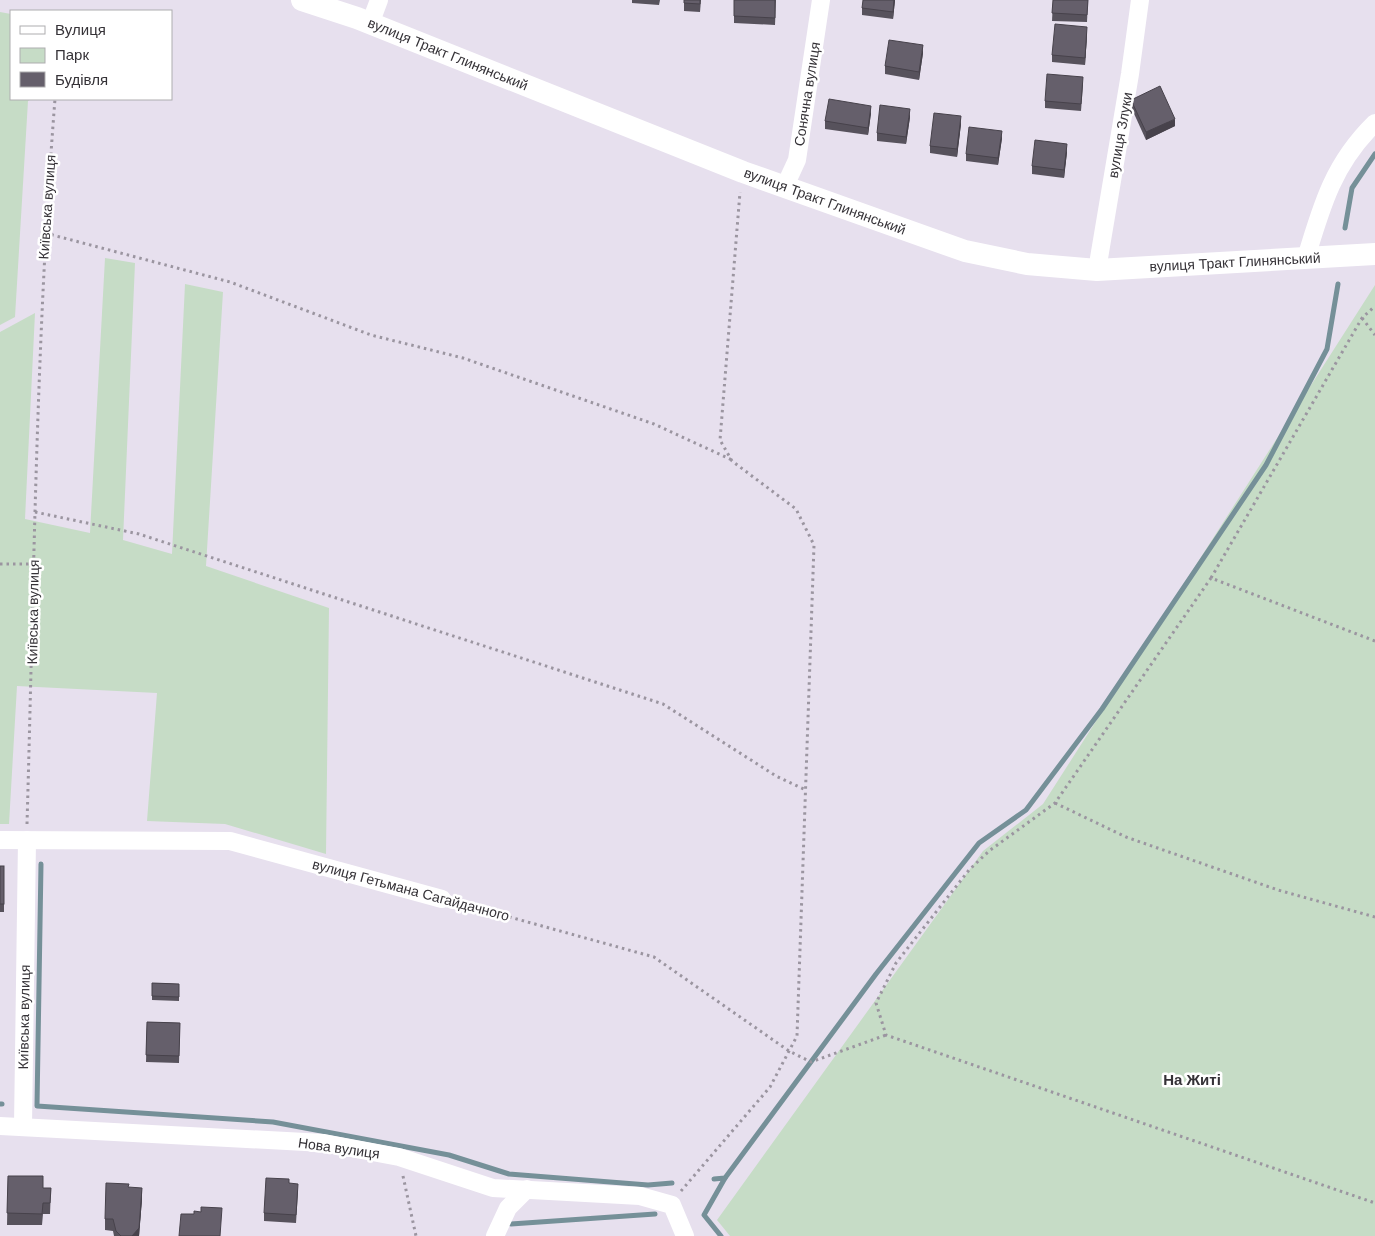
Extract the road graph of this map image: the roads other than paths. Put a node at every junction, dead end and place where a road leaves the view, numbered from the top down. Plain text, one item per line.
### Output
1 (302, 0) edge
2 (379, 0) edge
3 (821, 0) edge
4 (1140, 0) edge
5 (370, 24) junction
6 (1375, 123) edge
7 (785, 186) junction
8 (1375, 254) edge
9 (1306, 258) junction
10 (1097, 270) junction
11 (0, 840) edge
12 (27, 840) junction
13 (442, 899) road end
14 (0, 1126) edge
15 (22, 1126) junction
16 (527, 1189) junction
17 (495, 1236) edge
18 (685, 1236) edge

1 - 5 main road, вулиця Тракт Глинянський
2 - 5 street
3 - 7 street, Сонячна вулиця
4 - 10 street, вулиця Злуки
5 - 7 main road, вулиця Тракт Глинянський
6 - 9 street
7 - 10 main road, вулиця Тракт Глинянський
8 - 9 main road, вулиця Тракт Глинянський
9 - 10 main road, вулиця Тракт Глинянський
11 - 12 street, вулиця Гетьмана Сагайдачного
12 - 13 street, вулиця Гетьмана Сагайдачного
12 - 15 street, Київська вулиця
14 - 15 street, Нова вулиця
15 - 16 street, Нова вулиця
16 - 17 street
16 - 18 street, Нова вулиця

